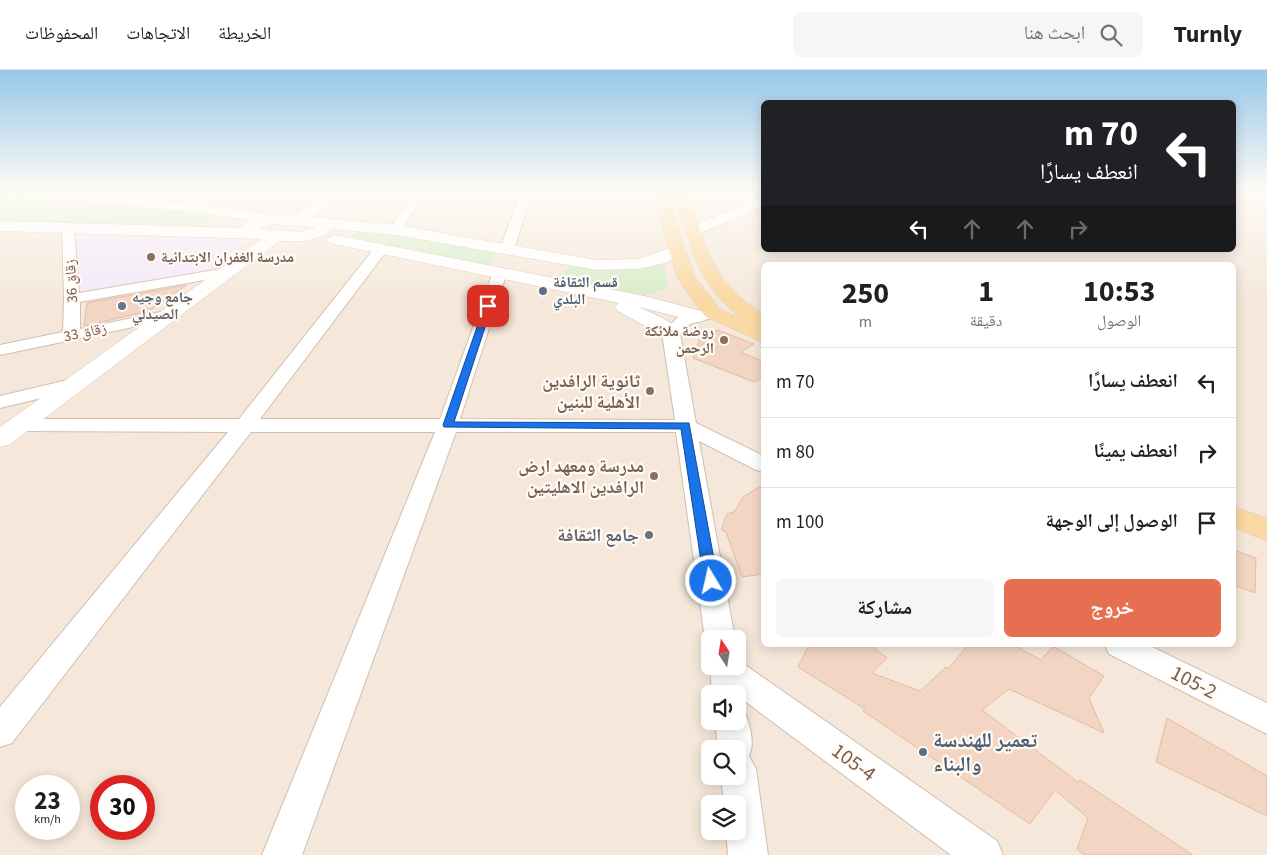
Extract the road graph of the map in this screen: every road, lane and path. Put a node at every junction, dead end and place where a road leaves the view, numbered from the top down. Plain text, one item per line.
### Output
1 (68, 227) edge
2 (277, 227) edge
3 (90, 228) edge
4 (231, 228) edge
5 (293, 228) edge
6 (302, 228) joint
7 (375, 228) edge
8 (514, 228) edge
9 (671, 228) edge
10 (693, 228) edge
11 (702, 228) edge
12 (395, 229) joint
13 (694, 231) junction
14 (381, 248) junction
15 (679, 250) junction
16 (503, 261) junction
17 (227, 272) junction
18 (597, 293) junction
19 (72, 299) junction
20 (706, 314) junction
21 (170, 315) junction
22 (761, 321) edge
23 (671, 333) junction
24 (72, 334) junction
25 (761, 336) edge
26 (0, 350) edge
27 (76, 384) junction
28 (0, 402) edge
29 (18, 425) junction
30 (448, 425) junction
31 (244, 426) junction
32 (686, 426) junction
33 (0, 439) edge
34 (761, 464) edge
35 (1236, 502) edge
36 (1267, 513) edge
37 (1236, 518) edge
38 (1267, 530) edge
39 (719, 630) edge
40 (1124, 647) edge
41 (736, 675) edge
42 (1267, 719) edge
43 (0, 732) edge
44 (740, 785) edge
45 (282, 855) edge
46 (748, 855) edge
47 (983, 855) edge

1 - 19 street, زقاق 36
2 - 17 street
3 - 4 street
5 - 6 street
6 - 14 street
7 - 12 street
8 - 16 street
9 - 15 main road
10 - 13 main road
11 - 13 street
12 - 16 street
13 - 22 main road
14 - 16 street
14 - 31 street
15 - 16 street
15 - 20 main road
16 - 18 street
16 - 30 street
17 - 19 street
17 - 21 street
18 - 20 street
18 - 23 street
19 - 24 street, زقاق 36
20 - 23 street
20 - 25 main road
21 - 24 street, زقاق 33
21 - 27 street
23 - 32 street
24 - 26 street, زقاق 33
27 - 28 street
27 - 29 street
29 - 31 street
29 - 33 street
30 - 31 street
30 - 32 street
30 - 45 street
31 - 43 street
32 - 34 street
32 - 39 street
35 - 36 main road
37 - 38 main road
40 - 42 street, 105-2
41 - 47 street, 105-4
44 - 46 street

